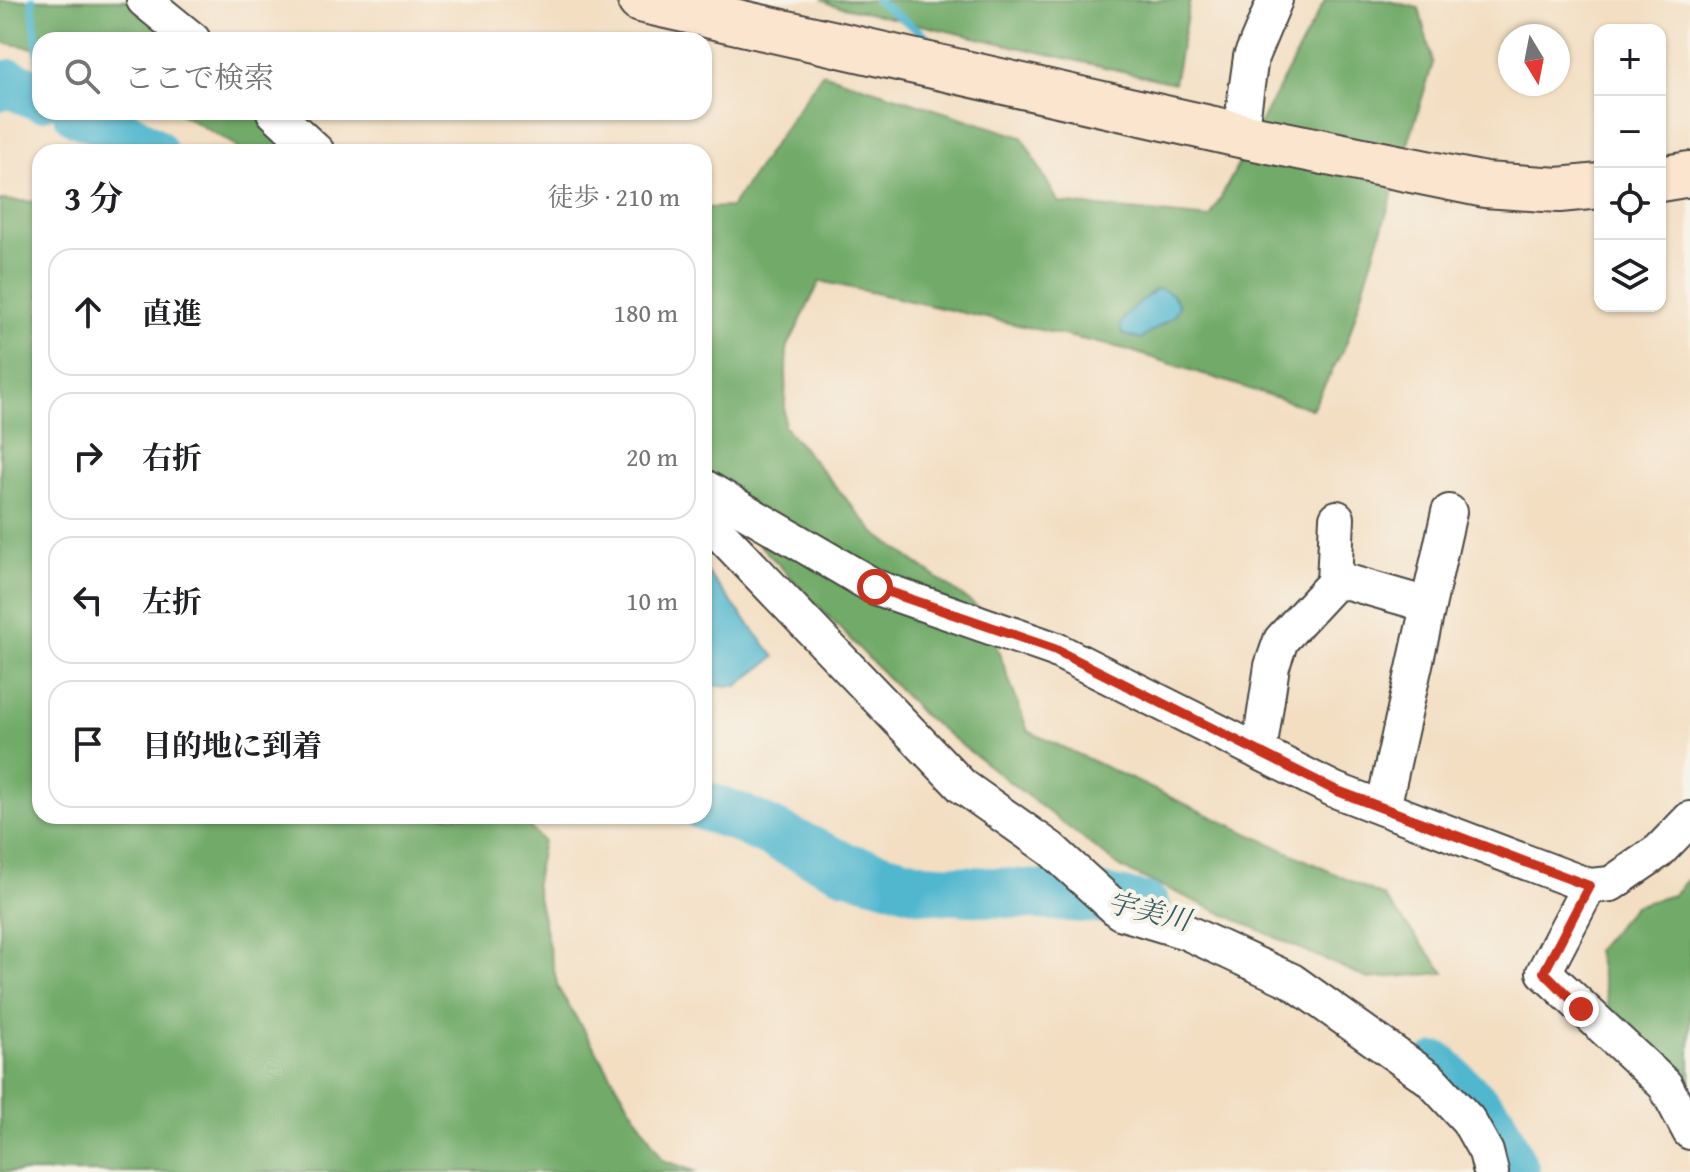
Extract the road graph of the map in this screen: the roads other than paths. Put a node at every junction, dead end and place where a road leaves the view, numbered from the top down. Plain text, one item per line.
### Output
1 (144, 0) edge
2 (640, 0) edge
3 (1275, 0) edge
4 (183, 32) edge
5 (283, 120) edge
6 (1240, 135) junction
7 (308, 144) edge
8 (1690, 174) edge
9 (1666, 178) edge
10 (1594, 187) edge
11 (712, 492) edge
12 (1449, 512) dead end
13 (1337, 518) dead end
14 (712, 525) edge
15 (1334, 583) junction
16 (1428, 605) junction
17 (1259, 752) junction
18 (1383, 808) junction
19 (1690, 819) edge
20 (1589, 886) junction
21 (1690, 1132) edge
22 (1491, 1172) edge

1 - 4 street
2 - 6 street
3 - 6 street
5 - 7 street
6 - 10 street
8 - 9 street
11 - 17 street
12 - 16 street
13 - 15 street
14 - 22 street
15 - 16 street
15 - 17 street
16 - 18 street
17 - 18 street
18 - 20 street
19 - 20 street
20 - 21 street

